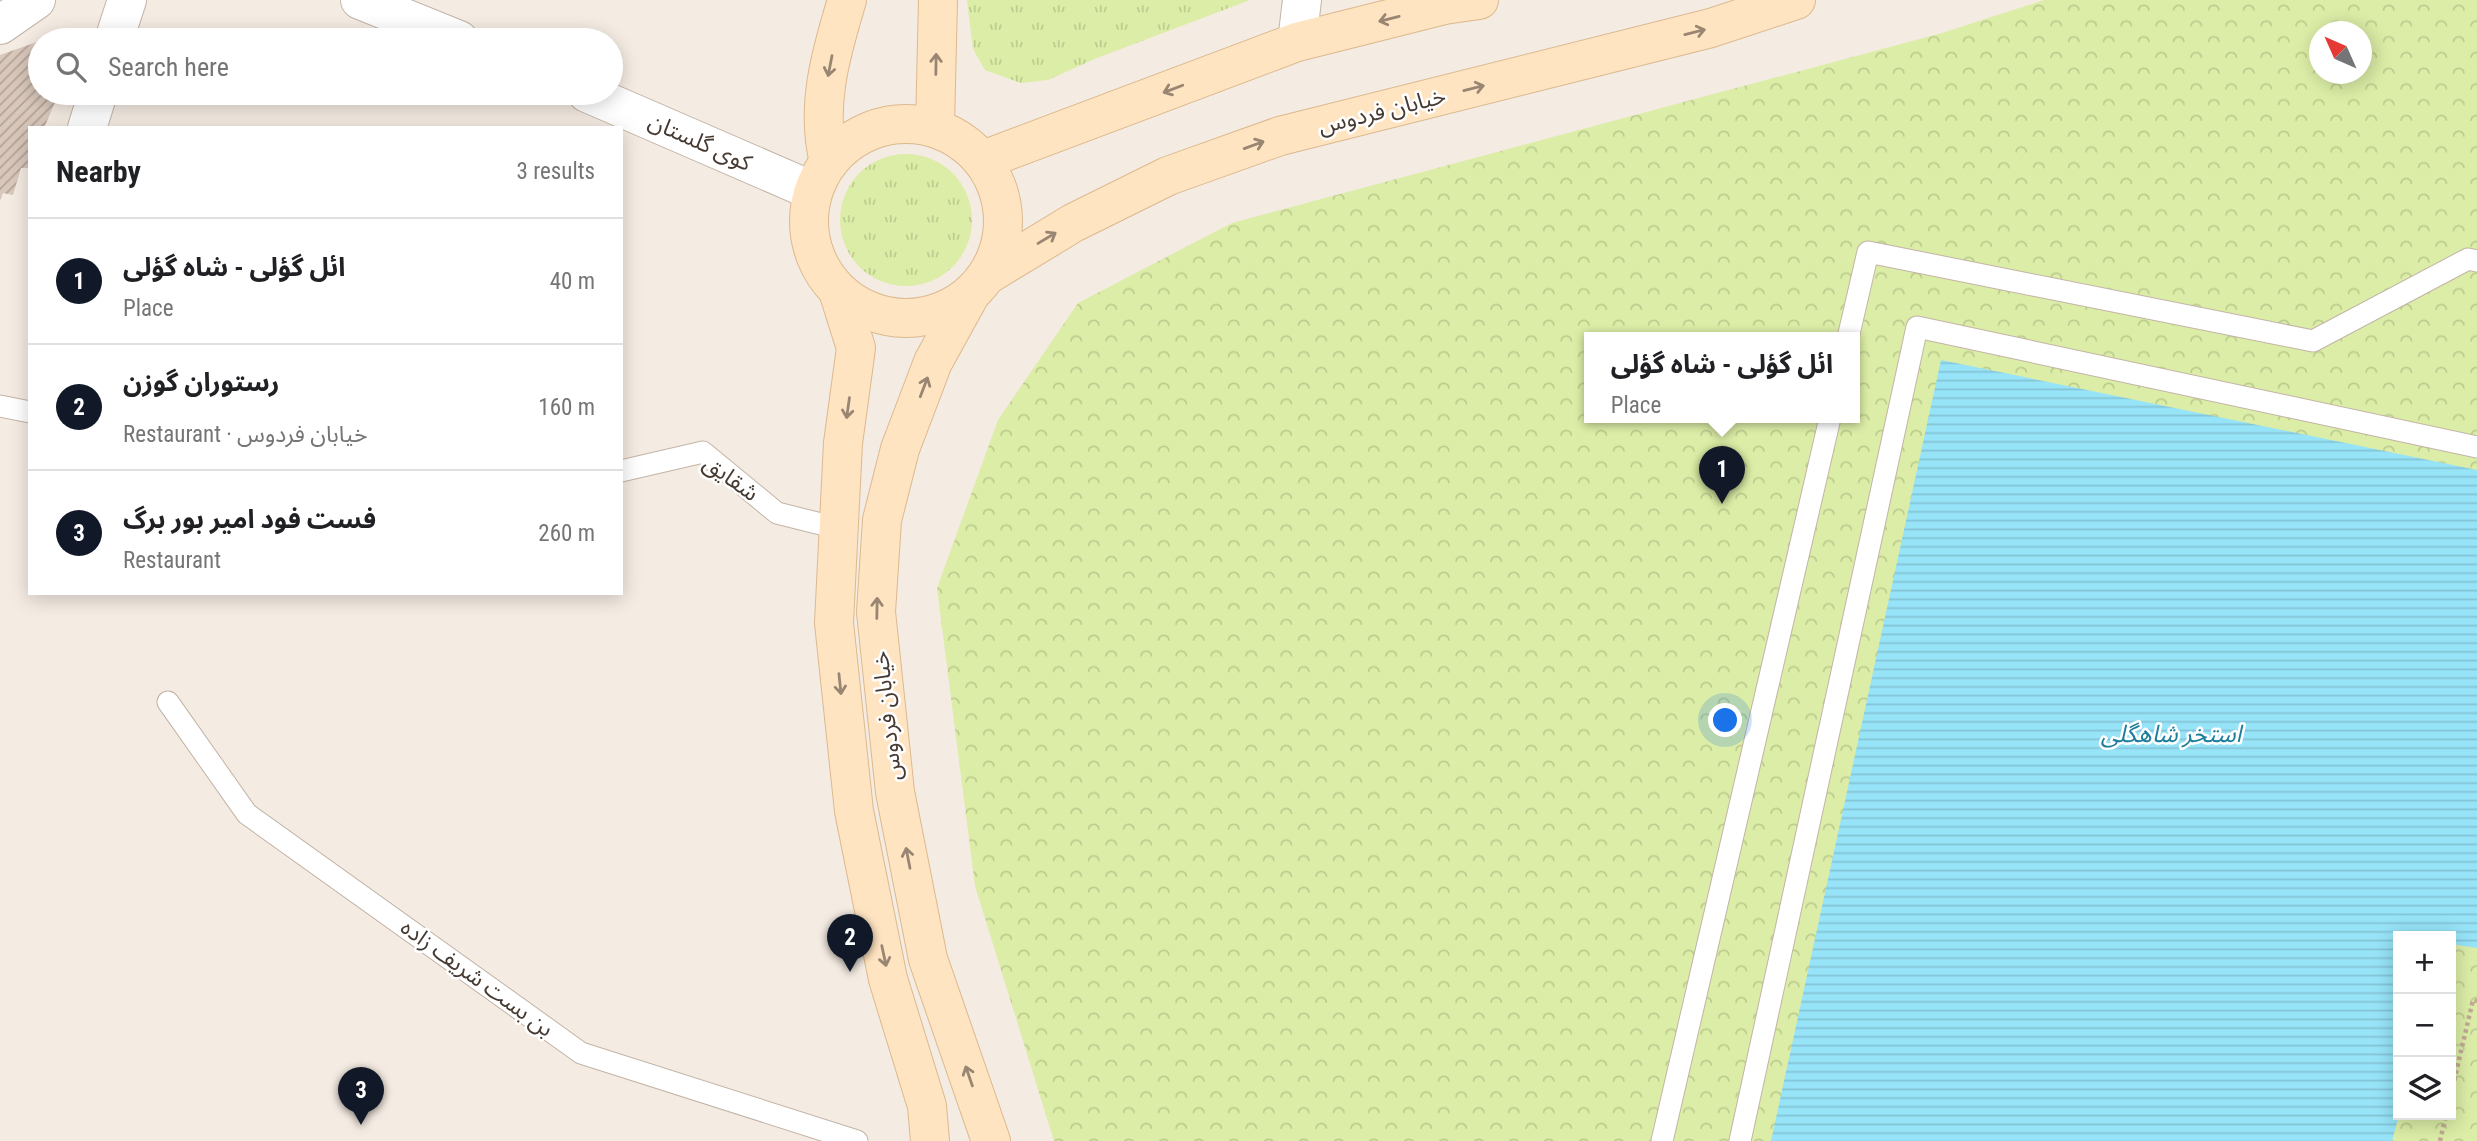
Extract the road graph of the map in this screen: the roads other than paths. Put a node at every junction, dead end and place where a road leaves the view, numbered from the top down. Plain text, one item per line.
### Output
1 (36, 0) edge
2 (127, 0) edge
3 (360, 0) edge
4 (847, 0) edge
5 (938, 0) edge
6 (1302, 0) edge
7 (1479, 0) edge
8 (1796, 0) edge
9 (0, 25) edge
10 (118, 28) edge
11 (429, 28) edge
12 (1297, 42) junction
13 (94, 105) edge
14 (620, 105) edge
15 (88, 126) edge
16 (934, 127) junction
17 (983, 160) junction
18 (821, 177) junction
19 (2477, 261) edge
20 (980, 285) junction
21 (839, 294) junction
22 (1850, 332) edge
23 (0, 405) edge
24 (28, 412) edge
25 (1829, 423) edge
26 (2477, 447) edge
27 (623, 471) edge
28 (837, 528) junction
29 (168, 702) dead end
30 (858, 1141) edge
31 (929, 1141) edge
32 (991, 1141) edge
33 (1662, 1141) edge
34 (1740, 1141) edge

1 - 9 street
2 - 10 street
3 - 11 street
4 -> 18 main road
16 -> 5 main road
6 - 12 street
7 -> 12 main road
20 -> 8 main road, خیابان فردوس
12 -> 17 main road
13 - 15 street
14 - 18 street, کوی گلستان
16 - 17 main road
16 - 18 main road
17 - 20 main road
18 - 21 main road
19 - 22 lane
20 - 21 main road
32 -> 20 main road, خیابان فردوس
21 -> 28 main road, خیابان فردوس
23 - 24 lane
25 - 33 lane
26 - 34 lane
27 - 28 lane, شقایق
28 -> 31 main road, خیابان فردوس
29 - 30 lane, بن بست شریف زاده

